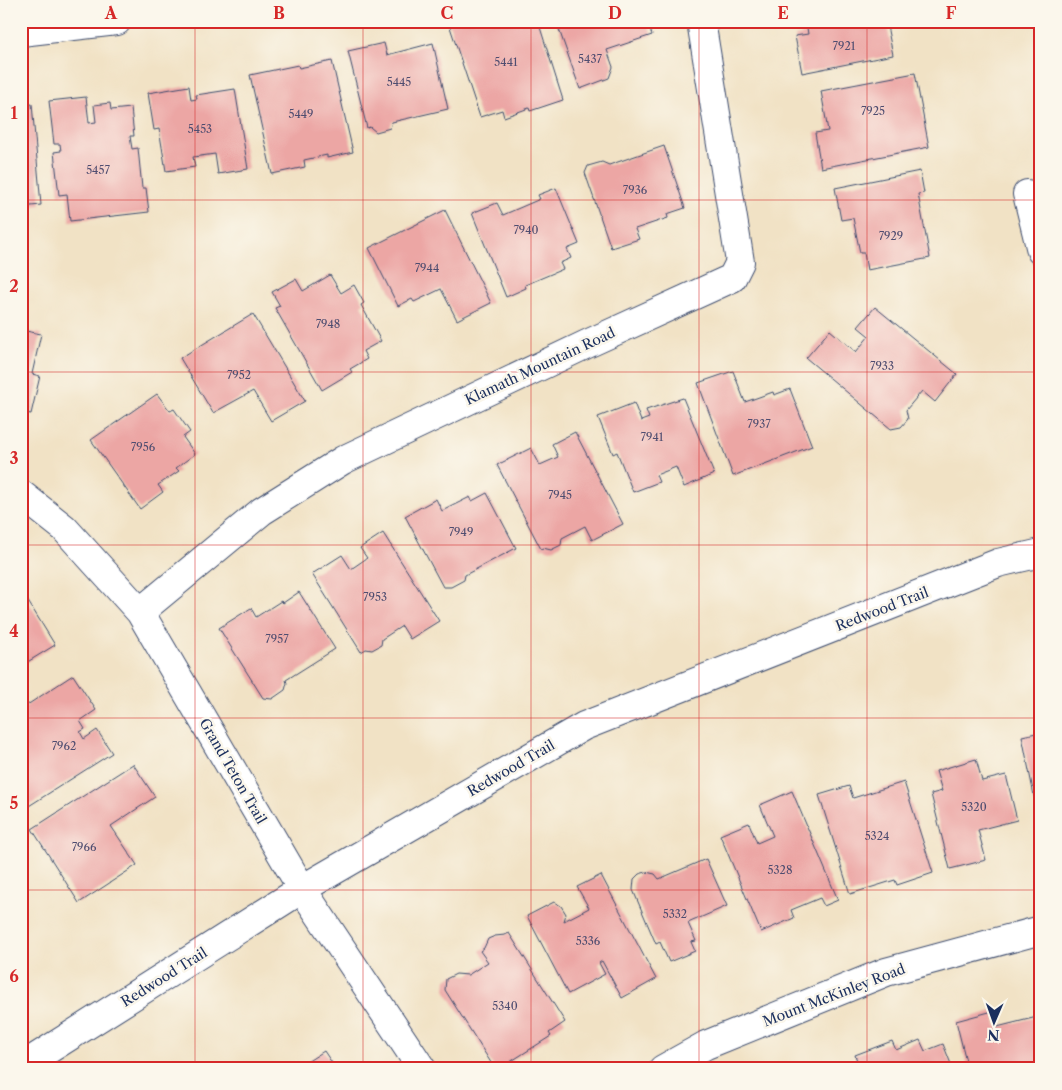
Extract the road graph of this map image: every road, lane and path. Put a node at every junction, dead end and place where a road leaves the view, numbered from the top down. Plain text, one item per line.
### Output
1 (117, 21) edge
2 (701, 21) edge
3 (21, 32) edge
4 (1027, 194) dead end
5 (1041, 251) edge
6 (21, 494) edge
7 (1041, 553) edge
8 (140, 612) junction
9 (302, 889) junction
10 (1041, 930) edge
11 (21, 1067) edge
12 (422, 1069) edge
13 (663, 1069) edge

1 - 3 street
2 - 8 street, Klamath Mountain Road
4 - 5 street
6 - 8 street, Grand Teton Trail
7 - 9 street, Redwood Trail
8 - 9 street, Grand Teton Trail
9 - 11 street, Redwood Trail
9 - 12 street, Grand Teton Trail
10 - 13 street, Mount McKinley Road

